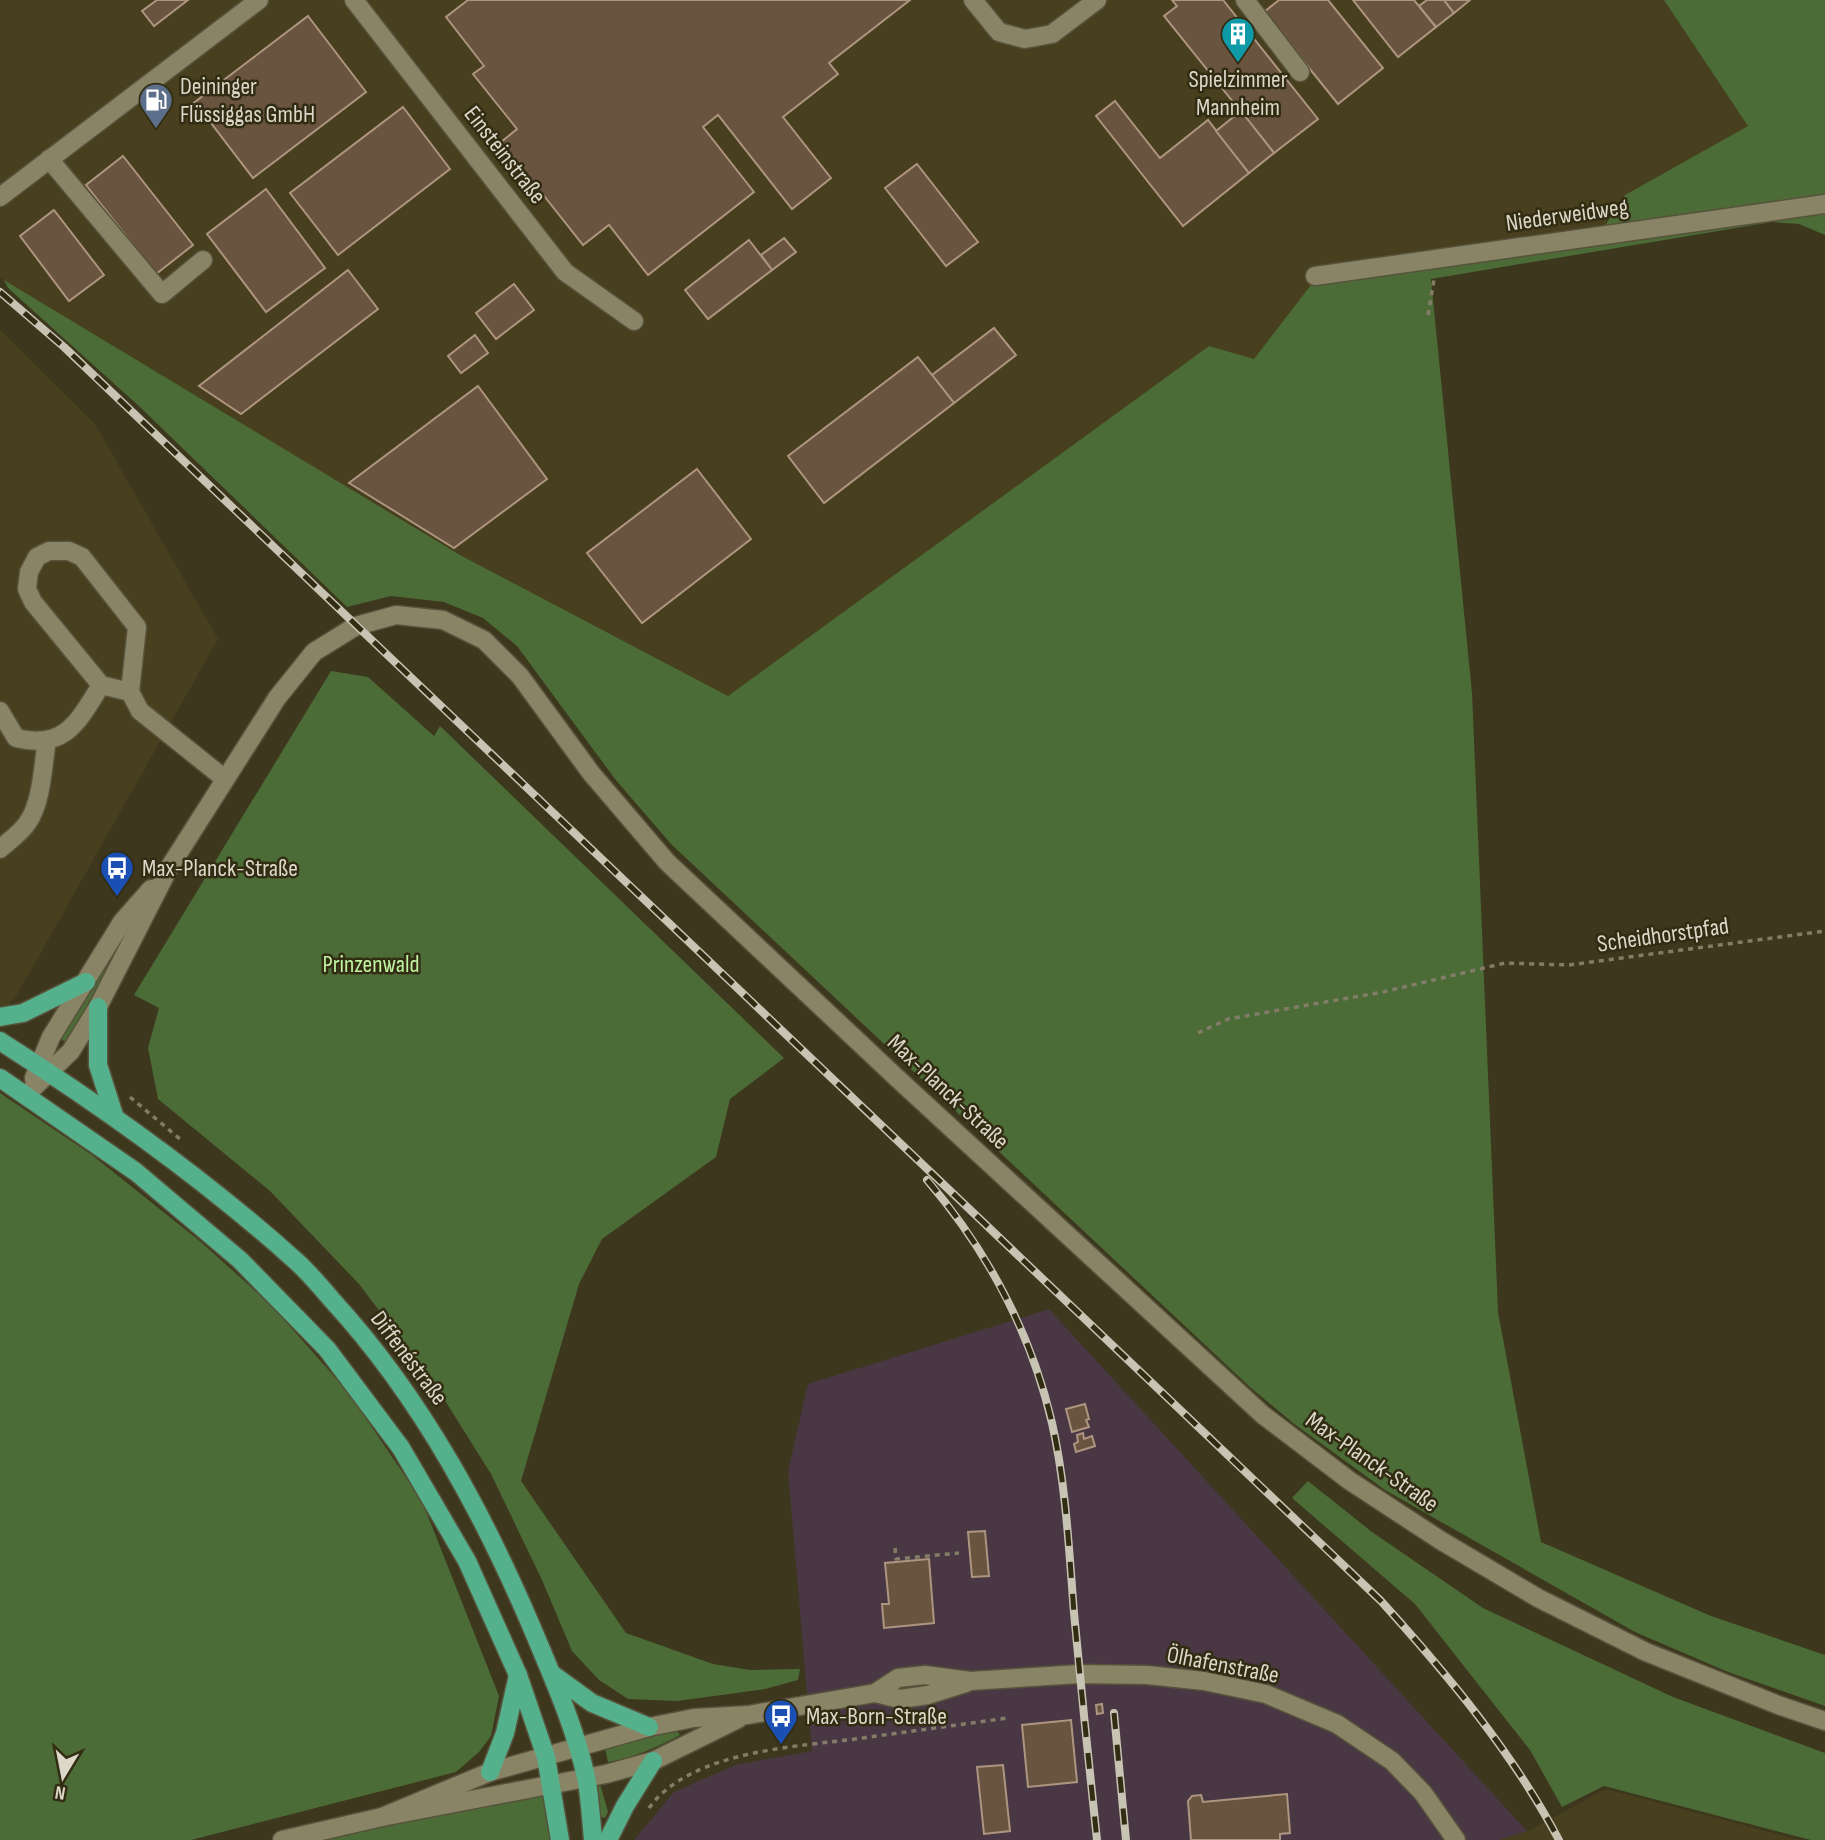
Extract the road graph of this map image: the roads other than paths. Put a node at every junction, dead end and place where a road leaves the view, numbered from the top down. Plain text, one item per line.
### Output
1 (259, 0) edge
2 (354, 0) edge
3 (973, 0) edge
4 (1097, 0) edge
5 (1245, 0) edge
6 (1300, 72) dead end
7 (49, 159) junction
8 (0, 197) edge
9 (1825, 204) edge
10 (203, 260) dead end
11 (1315, 276) dead end
12 (634, 321) dead end
13 (101, 685) junction
14 (130, 692) junction
15 (0, 711) edge
16 (47, 740) junction
17 (225, 779) junction
18 (0, 849) edge
19 (169, 868) junction
20 (86, 982) junction
21 (98, 1007) junction
22 (0, 1017) edge
23 (0, 1041) edge
24 (44, 1069) junction
25 (0, 1078) edge
26 (26, 1095) junction
27 (114, 1115) junction
28 (552, 1674) junction
29 (518, 1675) junction
30 (748, 1715) junction
31 (1825, 1721) edge
32 (649, 1727) junction
33 (576, 1746) junction
34 (546, 1756) junction
35 (653, 1761) junction
36 (490, 1772) junction
37 (586, 1778) junction
38 (550, 1783) junction
39 (382, 1816) junction
40 (282, 1840) edge
41 (560, 1840) edge
42 (593, 1840) edge
43 (608, 1840) edge
44 (1455, 1840) edge

1 - 7 street
2 - 12 street, Einsteinstraße
3 - 4 street
5 - 6 street
7 - 8 street
7 - 10 street
9 - 11 street, Niederweidweg
13 - 14 street
13 - 14 street
13 - 16 street
14 - 17 street
15 - 16 street
16 - 18 street
17 - 19 street, Max-Planck-Straße
17 - 31 street, Max-Planck-Straße
19 - 20 street, Max-Planck-Straße
19 - 21 street, Max-Planck-Straße
20 - 22 main road
20 - 24 street, Max-Planck-Straße
21 - 24 street, Max-Planck-Straße
21 - 27 main road
23 - 24 main road, Diffenéstraße
24 - 26 street, Max-Planck-Straße
24 - 27 main road, Diffenéstraße
25 - 26 main road
26 - 29 main road
27 - 28 main road, Diffenéstraße
28 - 32 main road
28 - 33 main road, Diffenéstraße
29 - 34 main road
29 - 36 main road
30 - 32 street, Ölhafenstraße
30 - 35 street, Ölhafenstraße
30 - 44 street, Ölhafenstraße
32 - 33 street, Ölhafenstraße
33 - 34 street
33 - 37 main road, Diffenéstraße
34 - 36 street
34 - 38 main road
35 - 37 street, Ölhafenstraße
35 - 43 main road
36 - 39 street
37 - 38 street, Ölhafenstraße
37 - 42 main road, Diffenéstraße
38 - 39 street
38 - 41 main road
39 - 40 street

